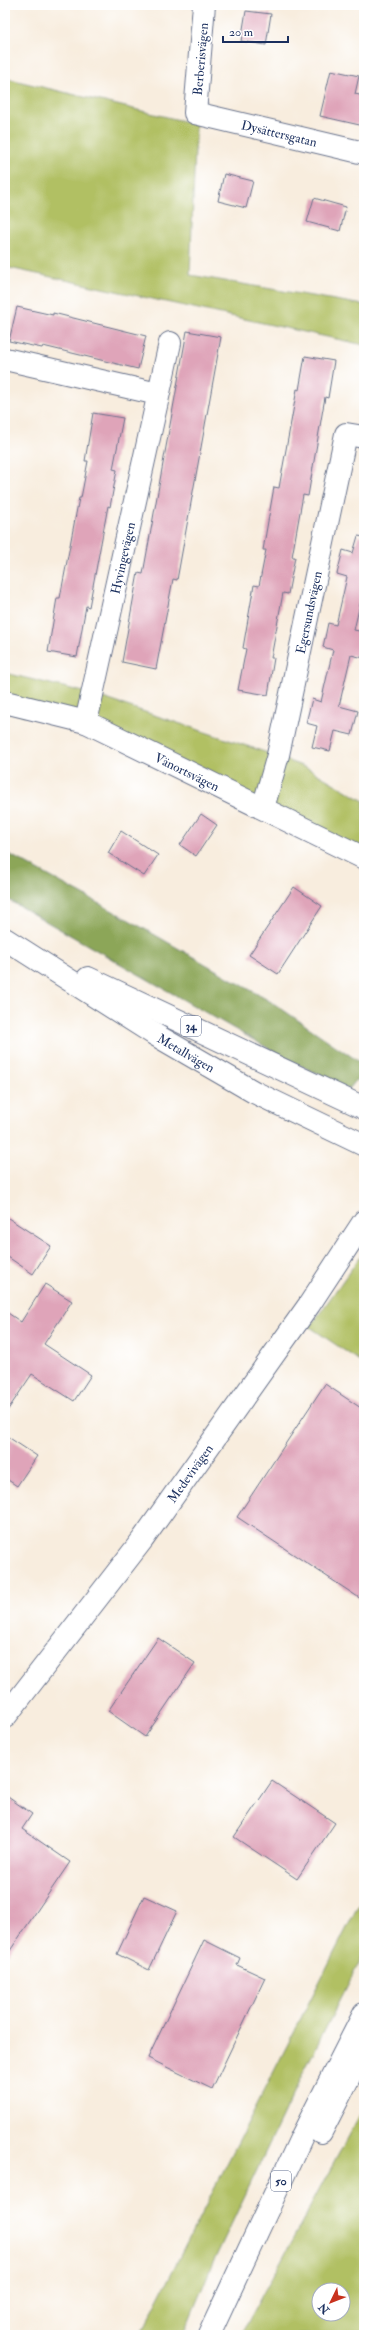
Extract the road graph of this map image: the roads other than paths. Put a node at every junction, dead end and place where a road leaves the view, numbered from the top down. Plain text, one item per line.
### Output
1 (204, 5) edge
2 (195, 113) joint
3 (364, 153) edge
4 (170, 343) dead end
5 (5, 359) edge
6 (158, 394) junction
7 (364, 437) edge
8 (5, 702) edge
9 (86, 722) junction
10 (263, 808) junction
11 (364, 858) edge
12 (11, 942) edge
13 (364, 1108) edge
14 (364, 1144) edge
15 (364, 1221) edge
16 (5, 1716) edge
17 (364, 2014) edge
18 (364, 2048) edge
19 (209, 2335) edge
20 (225, 2335) edge

1 - 2 main road, Berberisvägen
2 - 3 main road, Dysättersgatan
4 - 6 main road, Hyvingevägen
5 - 6 main road
6 - 9 main road, Hyvingevägen
7 - 10 main road, Egersundsvägen
8 - 9 main road, Vänortsvägen
9 - 10 main road, Vänortsvägen
10 - 11 main road, Vänortsvägen
12 - 13 main road, Metallvägen / 34
12 - 14 main road, Metallvägen / 34
15 - 16 main road, Medevivägen
17 - 19 main road, 50
18 - 20 main road, 50

